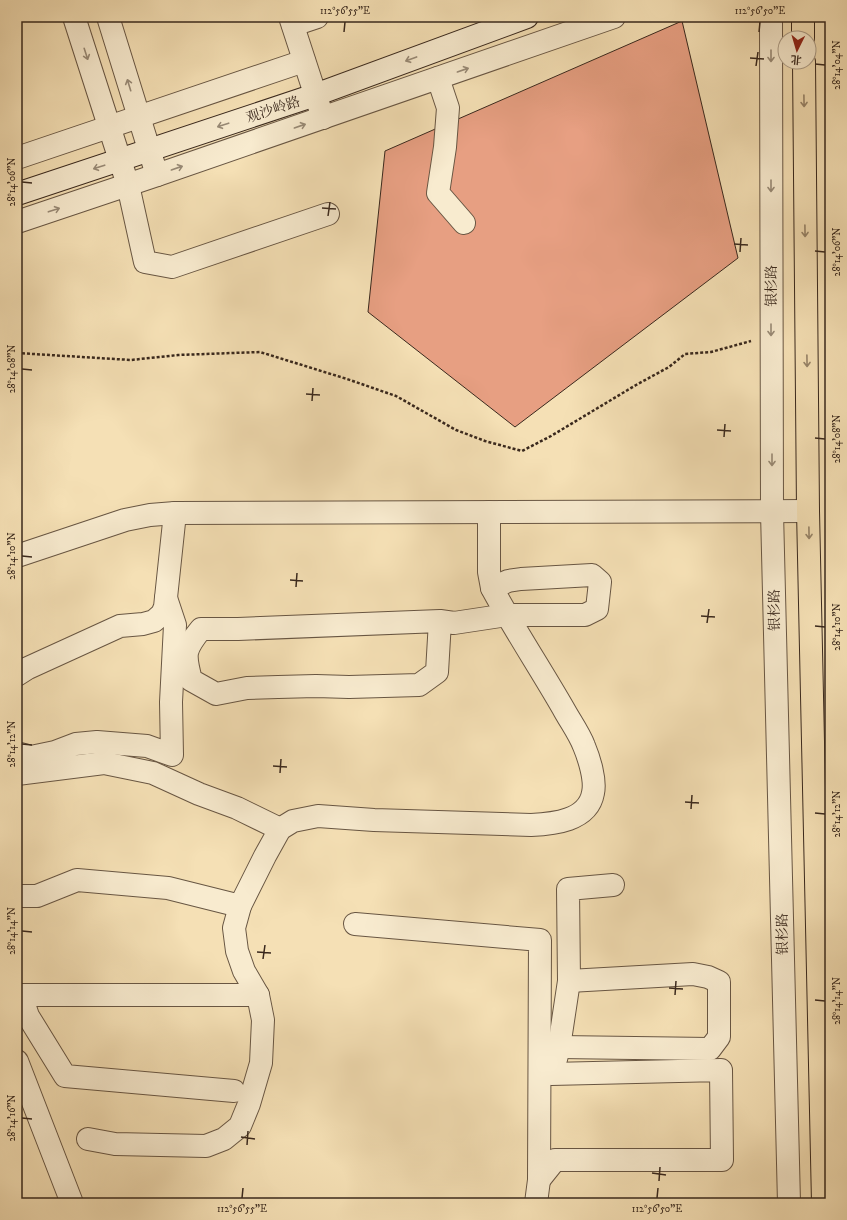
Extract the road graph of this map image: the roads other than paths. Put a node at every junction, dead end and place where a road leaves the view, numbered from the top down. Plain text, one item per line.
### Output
1 (74, 17) edge
2 (108, 17) edge
3 (317, 17) edge
4 (527, 17) edge
5 (614, 17) edge
6 (771, 17) edge
7 (803, 17) edge
8 (291, 21) edge
9 (803, 30) edge
10 (304, 61) junction
11 (804, 70) edge
12 (438, 78) junction
13 (314, 95) junction
14 (138, 116) junction
15 (323, 118) junction
16 (109, 126) junction
17 (149, 150) junction
18 (17, 158) edge
19 (120, 160) junction
20 (157, 175) junction
21 (128, 185) junction
22 (17, 194) edge
23 (328, 214) dead end
24 (17, 222) edge
25 (464, 223) dead end
26 (490, 512) junction
27 (772, 512) junction
28 (808, 512) junction
29 (175, 513) junction
30 (17, 556) edge
31 (492, 588) junction
32 (166, 598) junction
33 (507, 615) junction
34 (440, 620) junction
35 (17, 675) edge
36 (17, 753) edge
37 (17, 774) edge
38 (280, 829) junction
39 (613, 884) dead end
40 (17, 896) edge
41 (240, 906) junction
42 (355, 924) dead end
43 (569, 980) junction
44 (258, 995) junction
45 (559, 1047) junction
46 (17, 1061) edge
47 (551, 1074) junction
48 (234, 1091) dead end
49 (88, 1139) dead end
50 (555, 1160) junction
51 (539, 1180) junction
52 (72, 1203) edge
53 (536, 1203) edge
54 (789, 1203) edge
55 (823, 1203) edge

1 -> 16 street
14 -> 2 street
3 - 8 street
4 -> 13 street, 观沙岭路
12 -> 5 street
6 -> 27 street, 银杉路
7 - 9 main road
8 - 10 street
10 - 13 street
10 - 14 street
11 -> 28 main road
12 - 15 street
12 - 25 street
13 - 15 street
13 -> 17 street, 观沙岭路
14 - 16 street
14 - 17 street
20 -> 15 street
16 - 18 street
16 - 19 street
17 - 19 street, 观沙岭路
17 - 20 street
19 - 21 street
19 -> 22 street, 观沙岭路
20 - 21 street
21 - 23 street
24 -> 21 street
26 - 27 street
26 - 29 street
26 - 31 street
27 - 28 street
27 - 54 street, 银杉路
28 -> 55 main road
29 - 30 street
29 - 32 street
31 - 33 street
31 - 33 street
32 - 35 street
32 - 36 street
33 - 34 street
33 - 38 street
34 - 34 street
37 - 38 street
38 - 41 street
39 - 43 street
40 - 41 street
41 - 44 street
42 - 51 street
43 - 45 street
43 - 45 street
44 - 48 street
44 - 49 street
45 - 47 street
46 - 52 street
47 - 50 street
47 - 50 street
50 - 51 street
51 - 53 street

